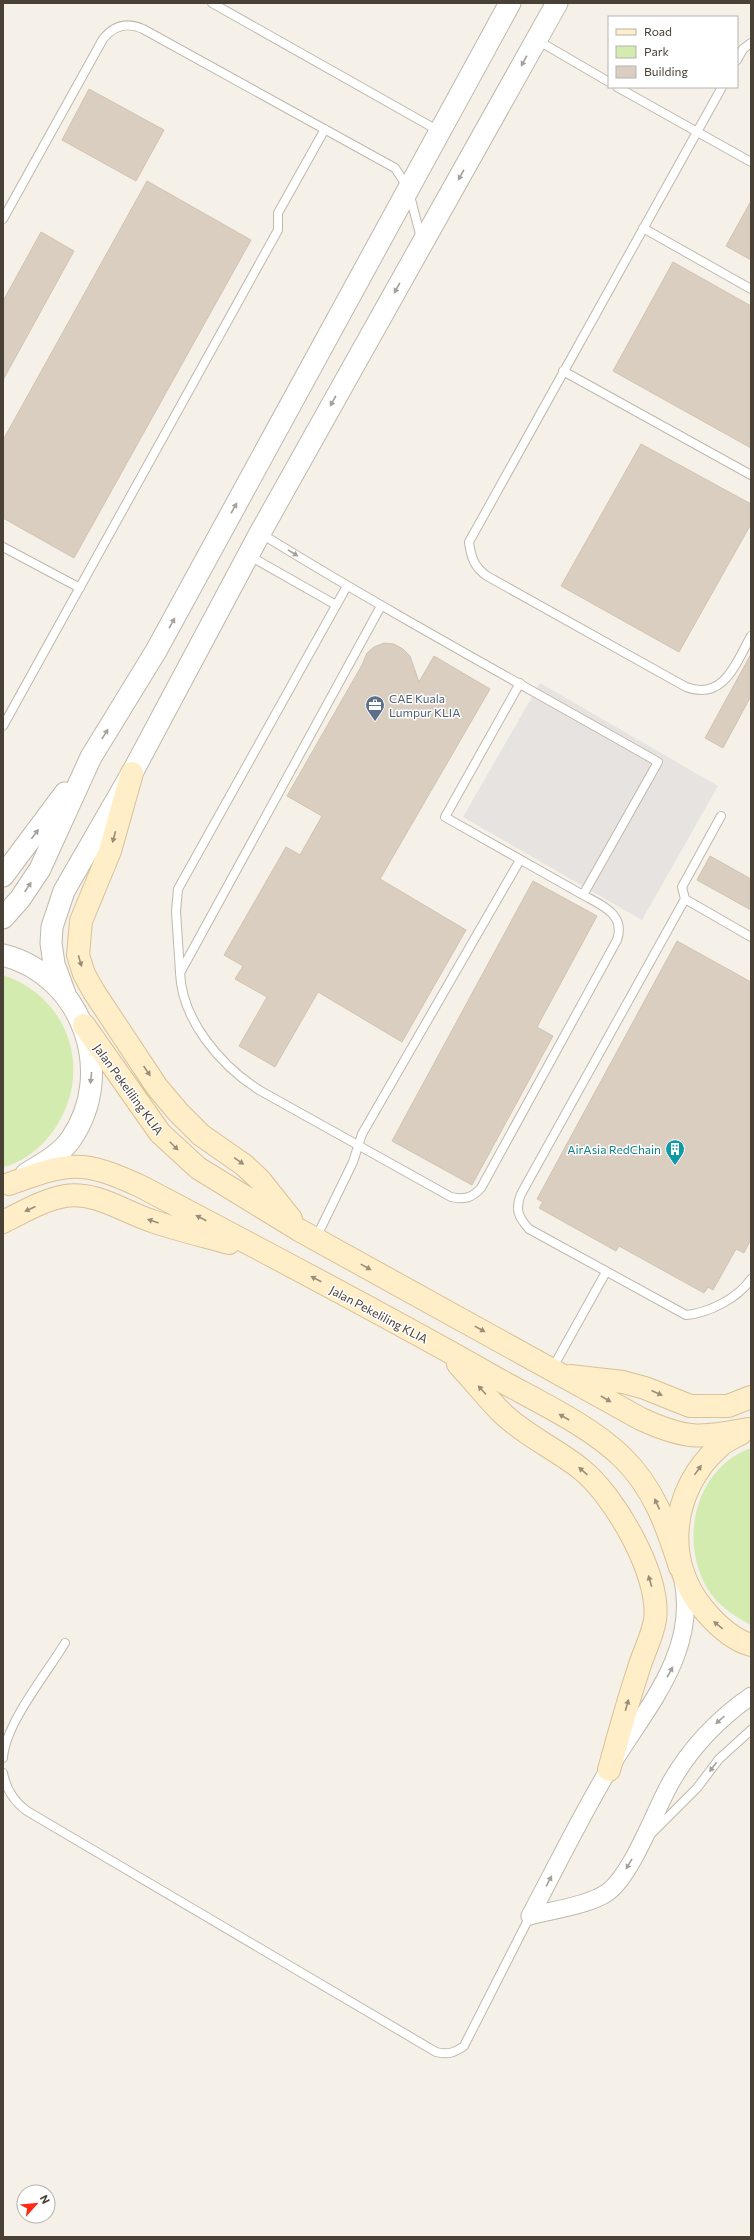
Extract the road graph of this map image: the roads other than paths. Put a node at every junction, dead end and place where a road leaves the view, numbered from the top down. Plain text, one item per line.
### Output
1 (212, 3) edge
2 (510, 3) edge
3 (557, 3) edge
4 (537, 40) junction
5 (751, 43) edge
6 (738, 58) edge
7 (608, 81) edge
8 (619, 88) edge
9 (721, 88) edge
10 (325, 129) junction
11 (439, 131) junction
12 (696, 132) junction
13 (751, 162) edge
14 (408, 188) junction
15 (3, 219) edge
16 (643, 228) junction
17 (422, 242) junction
18 (751, 289) edge
19 (563, 371) junction
20 (751, 475) edge
21 (260, 533) junction
22 (3, 547) edge
23 (248, 555) junction
24 (347, 586) junction
25 (80, 588) junction
26 (336, 605) junction
27 (381, 606) junction
28 (751, 636) edge
29 (520, 683) junction
30 (3, 726) edge
31 (91, 757) junction
32 (132, 773) junction
33 (721, 816) dead end
34 (520, 860) junction
35 (3, 876) edge
36 (583, 895) junction
37 (684, 899) junction
38 (3, 918) edge
39 (751, 937) edge
40 (3, 955) edge
41 (180, 972) junction
42 (65, 994) junction
43 (84, 1025) junction
44 (358, 1144) junction
45 (5, 1186) edge
46 (3, 1222) edge
47 (307, 1234) junction
48 (271, 1255) junction
49 (606, 1272) junction
50 (751, 1278) edge
51 (446, 1350) junction
52 (558, 1372) junction
53 (751, 1397) edge
54 (750, 1428) edge
55 (680, 1567) junction
56 (65, 1643) dead end
57 (751, 1645) edge
58 (751, 1696) edge
59 (751, 1730) edge
60 (3, 1758) edge
61 (609, 1770) junction
62 (3, 1773) edge
63 (640, 1845) junction
64 (530, 1916) junction

1 - 11 lane
2 - 11 street
3 - 4 street
4 - 7 lane
4 -> 17 street
5 - 6 lane
8 - 12 lane
9 - 12 lane
10 - 14 lane
10 - 15 lane
10 - 25 lane
11 - 14 street
12 - 13 lane
12 - 16 lane
14 - 17 lane
31 -> 14 street
16 - 18 lane
16 - 19 lane
17 -> 21 street
19 - 20 lane
19 - 28 lane
21 - 23 street
21 -> 24 lane
22 - 25 lane
23 - 26 lane
23 - 32 street
24 - 26 lane
24 - 27 lane
25 - 30 lane
26 - 41 lane
27 - 29 lane
27 - 41 lane
29 - 34 lane
29 - 36 lane
35 -> 31 street
38 -> 31 street
32 - 42 street
32 -> 47 main road
33 - 37 lane
34 - 36 lane
34 - 44 lane
36 - 44 lane
37 - 39 lane
37 - 49 lane
40 - 42 street, Jalan Pekeliling KLIA
41 - 44 lane
42 - 43 street, Jalan Pekeliling KLIA
43 -> 45 street, Jalan Pekeliling KLIA
43 -> 47 main road, Jalan Pekeliling KLIA
44 - 47 lane
48 -> 45 main road, Jalan Pekeliling KLIA
48 -> 46 main road
47 -> 52 main road, Jalan Pekeliling KLIA
51 -> 48 main road, Jalan Pekeliling KLIA
49 - 50 lane
49 - 52 lane
55 -> 51 main road, Jalan Pekeliling KLIA
61 -> 51 main road
52 -> 53 main road
52 -> 54 main road, Jalan Pekeliling KLIA
55 -> 54 main road, Jalan Pekeliling KLIA
57 -> 55 main road, Jalan Pekeliling KLIA
61 -> 55 street
56 - 60 lane
58 -> 63 street
59 -> 63 lane
64 -> 61 street
62 - 64 lane
63 -> 64 street

